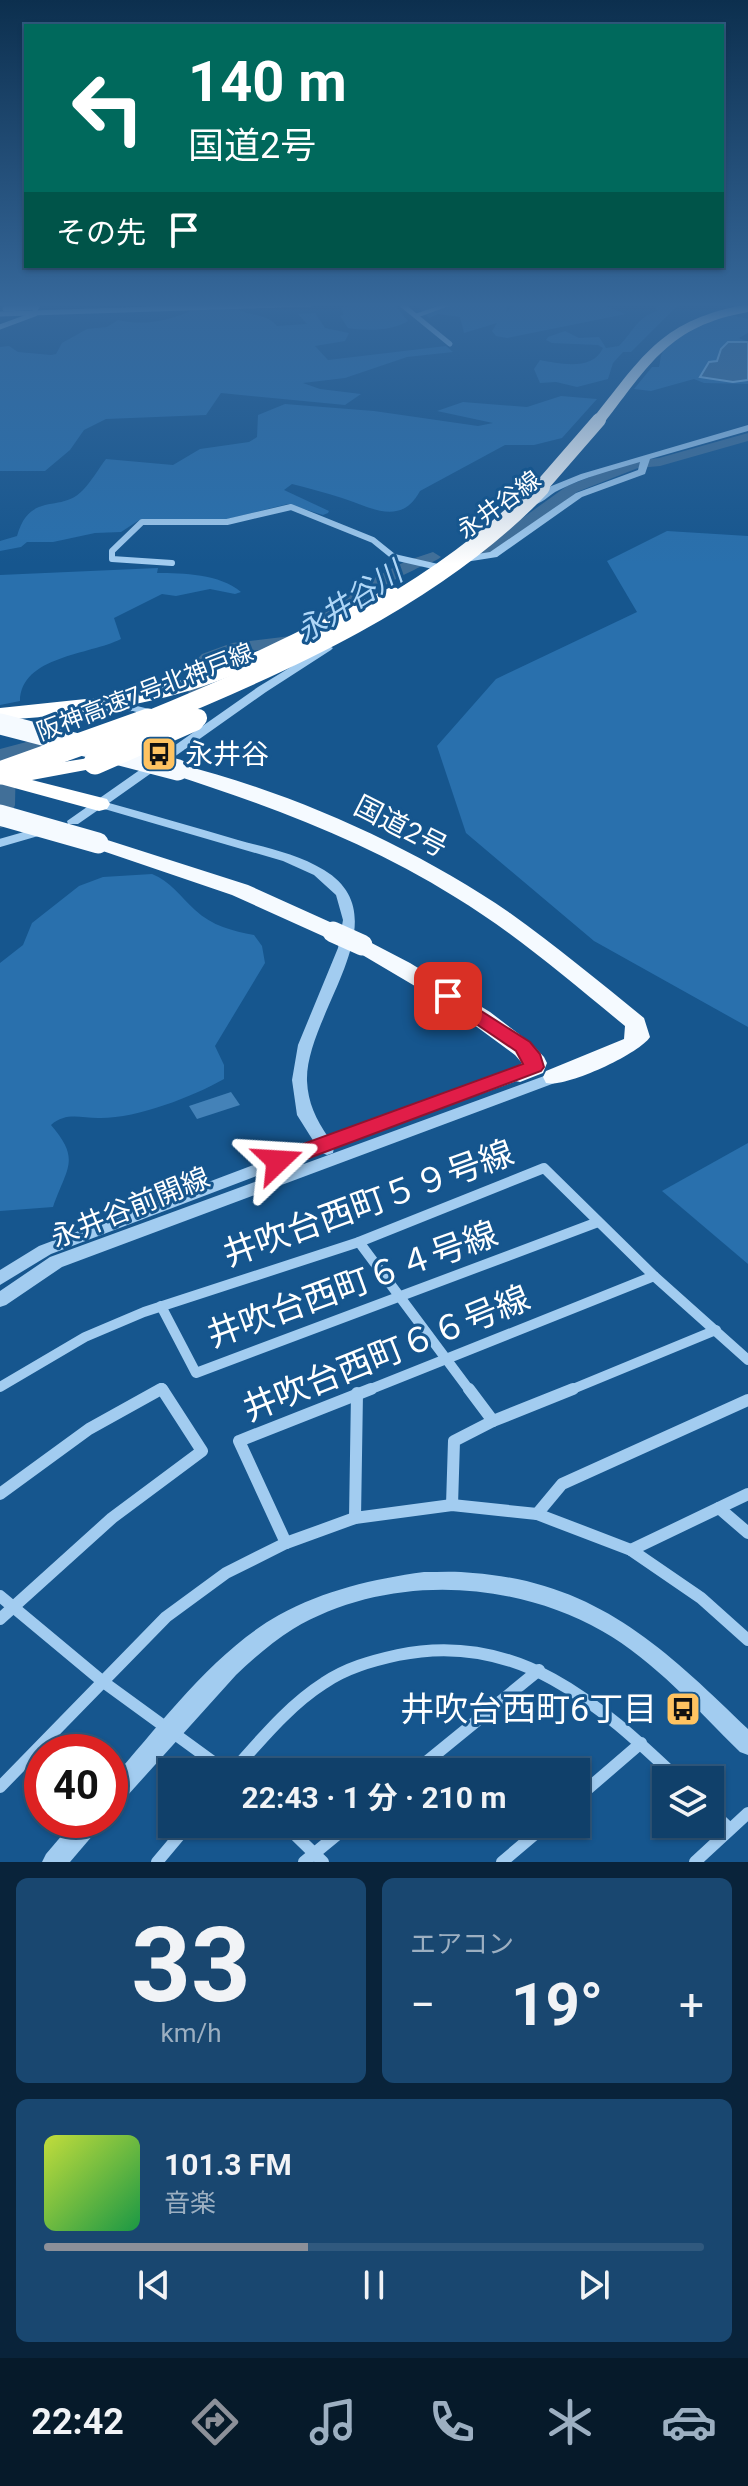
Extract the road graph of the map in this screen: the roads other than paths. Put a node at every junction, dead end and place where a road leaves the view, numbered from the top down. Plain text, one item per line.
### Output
1 (617, 391) edge
2 (748, 428) edge
3 (646, 459) junction
4 (459, 560) junction
5 (172, 563) dead end
6 (447, 569) junction
7 (397, 594) junction
8 (0, 714) edge
9 (0, 724) edge
10 (196, 729) junction
11 (0, 762) edge
12 (0, 777) edge
13 (99, 804) junction
14 (0, 815) edge
15 (73, 821) joint
16 (0, 843) edge
17 (525, 1064) junction
18 (566, 1072) junction
19 (328, 1151) junction
20 (598, 1222) junction
21 (359, 1242) junction
22 (654, 1276) junction
23 (0, 1278) edge
24 (403, 1296) junction
25 (0, 1300) edge
26 (161, 1306) junction
27 (716, 1330) junction
28 (446, 1356) junction
29 (748, 1360) edge
30 (0, 1387) edge
31 (357, 1393) junction
32 (748, 1400) edge
33 (493, 1421) junction
34 (0, 1494) edge
35 (748, 1494) edge
36 (452, 1505) junction
37 (719, 1508) junction
38 (537, 1514) junction
39 (355, 1518) junction
40 (748, 1533) edge
41 (286, 1543) junction
42 (631, 1550) junction
43 (0, 1596) edge
44 (13, 1608) junction
45 (0, 1619) edge
46 (748, 1640) edge
47 (539, 1670) junction
48 (102, 1681) junction
49 (171, 1729) junction
50 (641, 1743) junction
51 (748, 1744) edge
52 (211, 1758) edge
53 (244, 1758) edge
54 (431, 1758) edge
55 (665, 1766) edge
56 (128, 1778) edge
57 (0, 1787) edge
58 (590, 1787) edge
59 (748, 1813) edge
60 (724, 1823) edge
61 (730, 1829) junction
62 (75, 1838) edge
63 (177, 1838) edge
64 (296, 1838) edge
65 (336, 1838) edge
66 (530, 1838) edge
67 (314, 1859) edge
68 (54, 1862) edge
69 (157, 1862) edge
70 (502, 1862) edge
71 (695, 1862) edge

1 - 7 highway, 阪神高速7号北神戸線, bridge
2 - 3 street, 永井谷線
3 - 4 street, 永井谷線
3 - 4 street
4 - 6 street, 永井谷線
5 - 6 street
6 - 10 street, 永井谷線
7 - 8 highway
7 - 11 highway, 阪神高速7号北神戸線, bridge
7 - 12 highway, bridge
9 - 10 street, bridge
9 - 18 highway, 国道2号, bridge
10 - 13 street, 永井谷線
12 - 13 highway
13 - 15 street, 永井谷線
13 - 19 street
14 - 17 highway, bridge
15 - 16 street
17 - 18 highway
17 - 19 street, 永井谷前開線
18 - 19 street, 永井谷前開線
19 - 23 street, 永井谷前開線
19 - 25 street, 永井谷前開線
20 - 21 street, 井吹台西町５９号線
20 - 22 street, 井吹台西町５９号線
20 - 24 street, 井吹台西町６４号線
21 - 24 street
21 - 26 street, 井吹台西町５９号線
22 - 27 street, 井吹台西町５９号線
22 - 28 street, 井吹台西町６６号線
24 - 26 street, 井吹台西町６４号線
24 - 28 street
26 - 30 street, 井吹台西町５９号線
27 - 29 street, 井吹台西町５９号線
27 - 33 street
28 - 31 street, 井吹台西町６６号線
28 - 33 street
31 - 39 street
31 - 41 street, 井吹台西町６６号線
32 - 38 street
33 - 36 street
34 - 44 street
35 - 37 street
36 - 38 street
36 - 39 street
37 - 40 street
37 - 42 street
38 - 42 street
39 - 41 street
41 - 48 street
42 - 46 street
43 - 44 street
44 - 45 street
44 - 48 street
47 - 50 street
47 - 53 street
47 - 54 street
48 - 49 street
48 - 57 street
49 - 51 street
49 - 52 street
49 - 56 street
50 - 55 street
50 - 58 street
59 - 61 street
60 - 61 street
61 - 71 street
62 - 68 street
63 - 69 street
64 - 67 street
65 - 67 street
66 - 70 street

